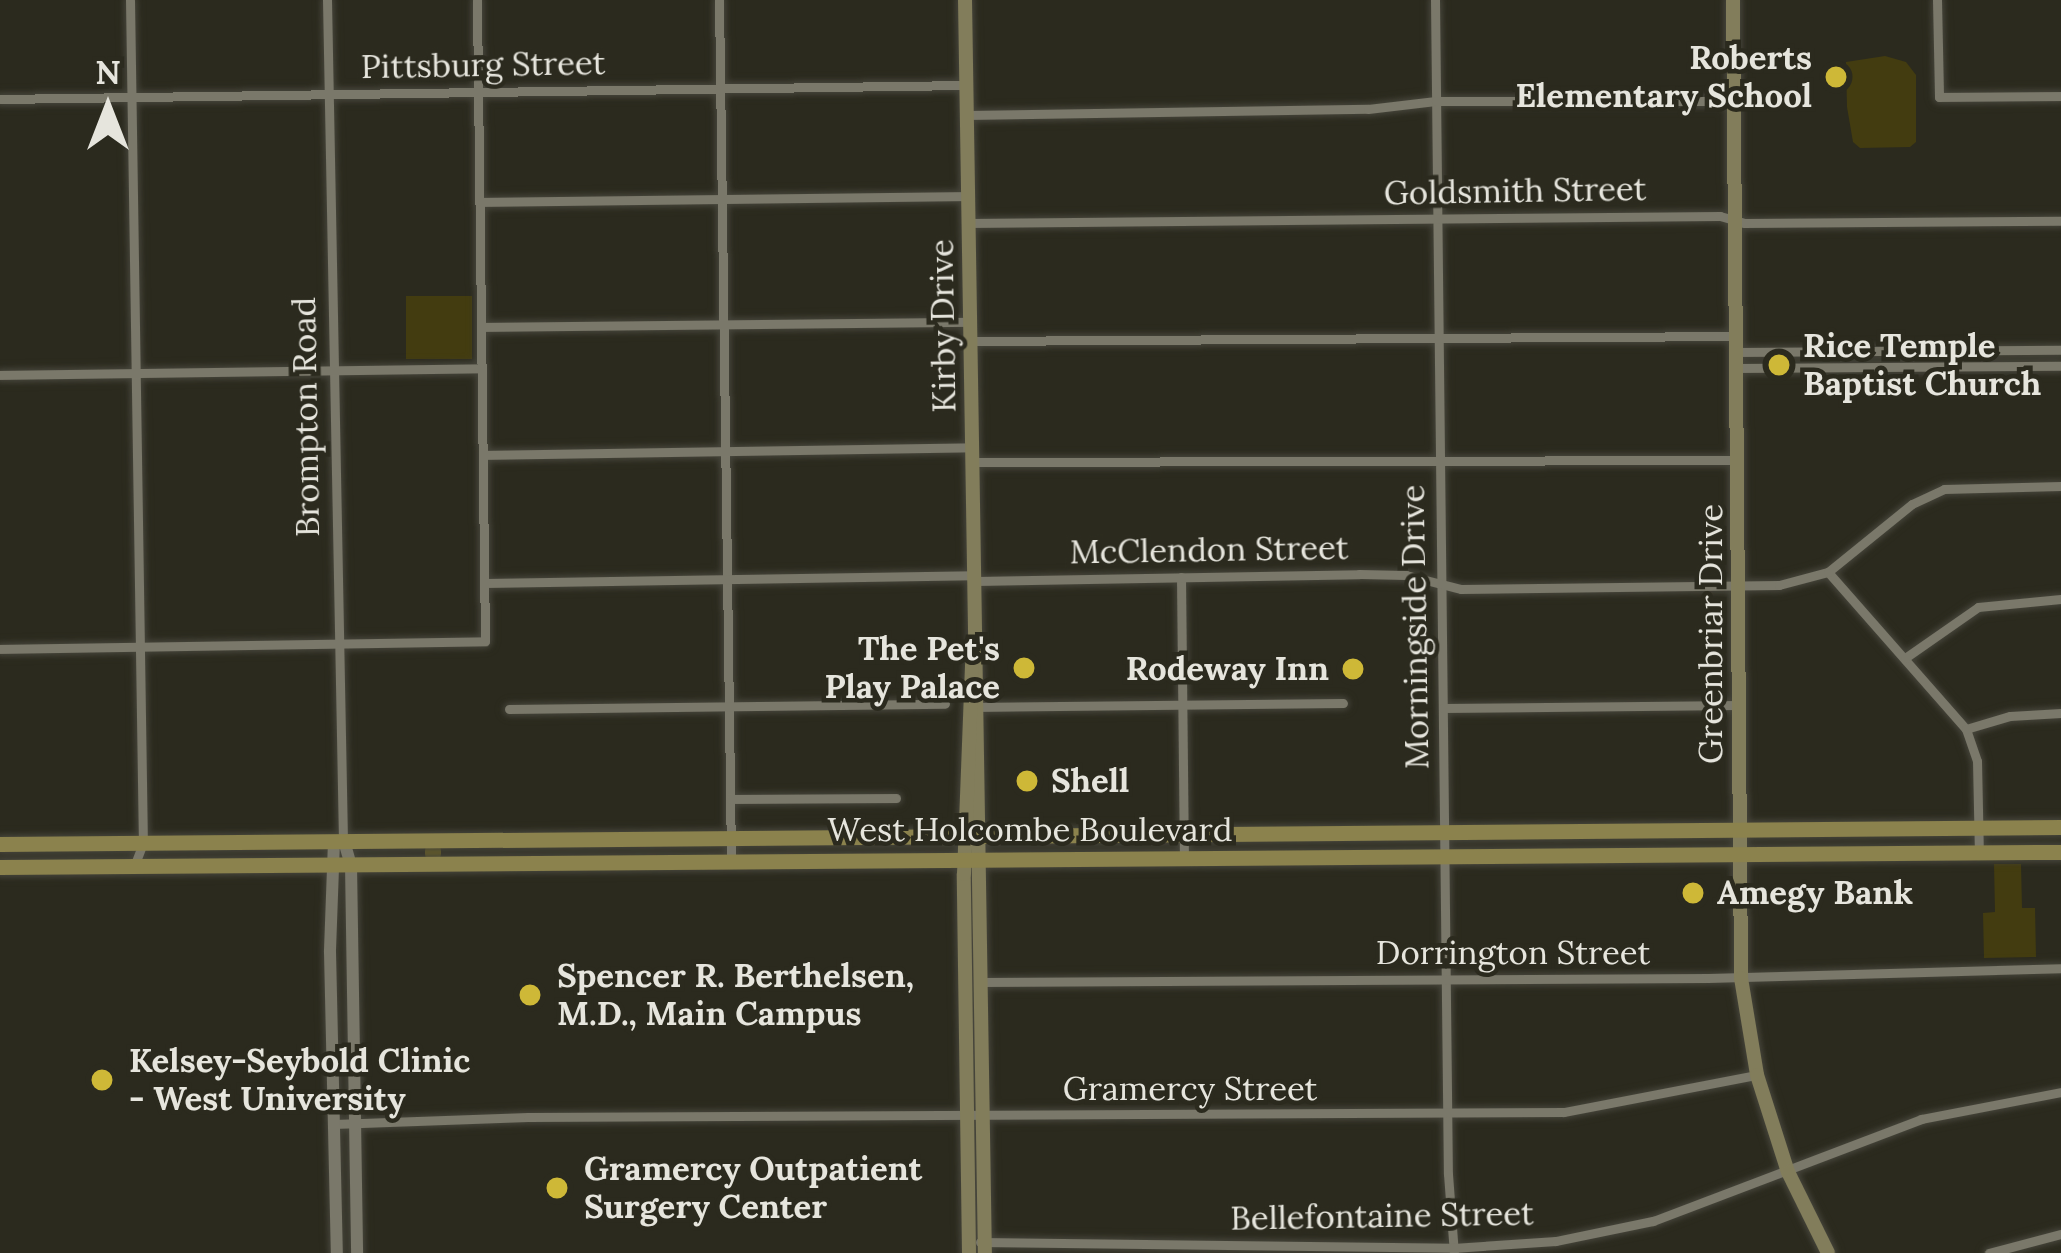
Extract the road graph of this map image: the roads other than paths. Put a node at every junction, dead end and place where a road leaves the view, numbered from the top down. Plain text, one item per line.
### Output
1 (130, 0) edge
2 (327, 0) edge
3 (477, 0) edge
4 (718, 0) edge
5 (965, 0) edge
6 (1435, 0) edge
7 (1732, 0) edge
8 (1937, 0) edge
9 (966, 85) junction
10 (720, 89) junction
11 (478, 92) junction
12 (328, 94) junction
13 (2061, 96) edge
14 (132, 98) junction
15 (0, 99) edge
16 (1436, 101) junction
17 (1733, 101) junction
18 (967, 115) junction
19 (968, 196) junction
20 (722, 199) junction
21 (480, 202) junction
22 (1436, 219) junction
23 (1734, 220) junction
24 (2061, 221) edge
25 (968, 224) junction
26 (970, 322) junction
27 (724, 325) junction
28 (482, 327) junction
29 (1736, 335) junction
30 (1439, 338) junction
31 (970, 341) junction
32 (2061, 350) edge
33 (1736, 360) junction
34 (2061, 366) edge
35 (482, 368) junction
36 (333, 370) junction
37 (136, 373) junction
38 (0, 375) edge
39 (725, 452) junction
40 (483, 455) junction
41 (972, 455) junction
42 (1737, 460) junction
43 (1440, 463) junction
44 (2061, 486) edge
45 (1828, 572) junction
46 (1181, 577) junction
47 (974, 578) junction
48 (728, 579) junction
49 (485, 583) junction
50 (1442, 585) junction
51 (1737, 587) junction
52 (2061, 599) edge
53 (336, 643) junction
54 (140, 646) junction
55 (0, 649) edge
56 (1905, 658) junction
57 (1343, 703) dead end
58 (945, 704) dead end
59 (729, 705) junction
60 (1182, 705) junction
61 (1738, 705) junction
62 (975, 707) junction
63 (1443, 708) junction
64 (509, 709) dead end
65 (2061, 713) edge
66 (1966, 729) junction
67 (896, 798) dead end
68 (731, 800) junction
69 (2061, 827) edge
70 (1978, 828) junction
71 (1878, 829) junction
72 (1738, 830) junction
73 (1445, 832) junction
74 (1184, 833) junction
75 (973, 835) junction
76 (339, 838) junction
77 (731, 838) junction
78 (142, 843) junction
79 (0, 844) edge
80 (2061, 852) edge
81 (1979, 853) junction
82 (1738, 854) junction
83 (1849, 854) junction
84 (1446, 857) junction
85 (1184, 859) junction
86 (973, 860) junction
87 (731, 862) junction
88 (351, 865) junction
89 (329, 866) junction
90 (134, 867) junction
91 (0, 868) edge
92 (2061, 968) edge
93 (1741, 978) junction
94 (1450, 980) junction
95 (965, 982) junction
96 (982, 982) junction
97 (331, 1016) junction
98 (354, 1016) junction
99 (1757, 1075) junction
100 (2061, 1092) edge
101 (1448, 1115) junction
102 (967, 1117) junction
103 (984, 1117) junction
104 (355, 1122) junction
105 (334, 1124) junction
106 (1788, 1172) junction
107 (2061, 1234) edge
108 (969, 1248) edge
109 (985, 1248) edge
110 (1453, 1251) edge
111 (337, 1253) edge
112 (357, 1253) edge
113 (1828, 1253) edge
114 (1989, 1253) edge

1 - 14 street
2 - 12 street, Brompton Road
3 - 11 street
4 - 10 street
5 - 9 main road, Kirby Drive
6 - 16 street, Morningside Drive
7 - 17 main road, Greenbriar Drive
8 - 13 street
9 - 10 street, Pittsburg Street
9 - 18 main road, Kirby Drive
10 - 11 street, Pittsburg Street
10 - 20 street
11 - 12 street, Pittsburg Street
11 - 21 street
12 - 14 street, Pittsburg Street
12 - 36 street, Brompton Road
14 - 15 street, Pittsburg Street
14 - 37 street
16 - 17 street
16 - 18 street
16 - 22 street, Morningside Drive
17 - 23 main road, Greenbriar Drive
18 - 19 main road, Kirby Drive
19 - 20 street
19 - 25 main road, Kirby Drive
20 - 21 street
20 - 27 street
21 - 28 street
22 - 23 street, Goldsmith Street
22 - 25 street, Goldsmith Street
22 - 30 street, Morningside Drive
23 - 24 street, Goldsmith Street
23 - 29 main road, Greenbriar Drive
25 - 26 main road, Kirby Drive
26 - 27 street
26 - 31 main road, Kirby Drive
27 - 28 street
27 - 39 street
28 - 35 street
29 - 30 street
29 - 33 main road, Greenbriar Drive
30 - 31 street
30 - 43 street, Morningside Drive
31 - 41 main road, Kirby Drive
32 - 33 street
33 - 34 street
33 - 42 main road, Greenbriar Drive
35 - 36 street
35 - 40 street
36 - 37 street
36 - 53 street, Brompton Road
37 - 38 street
37 - 54 street
39 - 40 street
39 - 41 street
39 - 48 street
40 - 49 street
41 - 43 street
41 - 47 main road, Kirby Drive
42 - 43 street
42 - 51 main road, Greenbriar Drive
43 - 50 street, Morningside Drive
44 - 45 street, McClendon Street
45 - 51 street, McClendon Street
45 - 56 street
46 - 47 street, McClendon Street
46 - 50 street, McClendon Street
46 - 60 street
47 - 48 street, McClendon Street
47 - 62 main road, Kirby Drive
48 - 49 street, McClendon Street
48 - 59 street
49 - 53 street
50 - 51 street, McClendon Street
50 - 63 street, Morningside Drive
51 - 61 main road, Greenbriar Drive
52 - 56 street
53 - 54 street
53 - 76 street, Brompton Road
54 - 55 street
54 - 78 street
56 - 66 street
57 - 60 street
58 - 59 street
59 - 64 street
59 - 68 street
60 - 62 street
60 - 74 street
61 - 63 street
61 - 72 main road, Greenbriar Drive
62 - 75 main road, Kirby Drive
63 - 73 street, Morningside Drive
65 - 66 street
66 - 70 street
67 - 68 street
68 - 77 street
69 - 70 main road, West Holcombe Boulevard
70 - 71 main road, West Holcombe Boulevard
70 - 81 street
71 - 72 main road, West Holcombe Boulevard
71 - 83 main road
72 - 73 main road, West Holcombe Boulevard
72 - 82 main road, Greenbriar Drive
73 - 74 main road, West Holcombe Boulevard
73 - 84 street, Morningside Drive
74 - 75 main road, West Holcombe Boulevard
74 - 85 street
75 - 77 main road, West Holcombe Boulevard
75 - 86 main road, Kirby Drive
76 - 77 main road, West Holcombe Boulevard
76 - 78 main road, West Holcombe Boulevard
76 - 88 street, Brompton Road
76 - 89 street, Brompton Road
77 - 87 street
78 - 79 main road, West Holcombe Boulevard
78 - 90 street
80 - 81 main road, West Holcombe Boulevard
81 - 83 main road, West Holcombe Boulevard
82 - 83 main road, West Holcombe Boulevard
82 - 84 main road, West Holcombe Boulevard
82 - 93 main road, Greenbriar Drive
84 - 85 main road, West Holcombe Boulevard
84 - 94 street, Morningside Drive
85 - 86 main road, West Holcombe Boulevard
86 - 87 main road, West Holcombe Boulevard
86 - 95 main road, Kirby Drive
86 - 96 main road, Kirby Drive
87 - 88 main road, West Holcombe Boulevard
88 - 89 main road, West Holcombe Boulevard
88 - 98 street, Brompton Road
89 - 90 main road, West Holcombe Boulevard
89 - 97 street, Brompton Road
90 - 91 main road, West Holcombe Boulevard
92 - 93 street, Dorrington Street
93 - 94 street, Dorrington Street
93 - 99 main road, Greenbriar Drive
94 - 96 street, Dorrington Street
94 - 101 street, Morningside Drive
95 - 96 street, Dorrington Street
95 - 102 main road, Kirby Drive
96 - 103 main road, Kirby Drive
97 - 98 street
97 - 105 street, Brompton Road
98 - 104 street, Brompton Road
99 - 101 street, Gramercy Street
99 - 106 main road, Greenbriar Drive
100 - 106 street, Bellefontaine Street
101 - 103 street, Gramercy Street
101 - 110 street, Morningside Drive
102 - 103 street, Gramercy Street
102 - 104 street, Gramercy Street
102 - 108 main road, Kirby Drive
103 - 109 main road, Kirby Drive
104 - 105 street, Gramercy Street
104 - 112 street, Brompton Road
105 - 111 street, Brompton Road
106 - 110 street, Bellefontaine Street
106 - 113 main road, Greenbriar Drive
107 - 114 street
108 - 109 street, Bellefontaine Street
109 - 110 street, Bellefontaine Street

